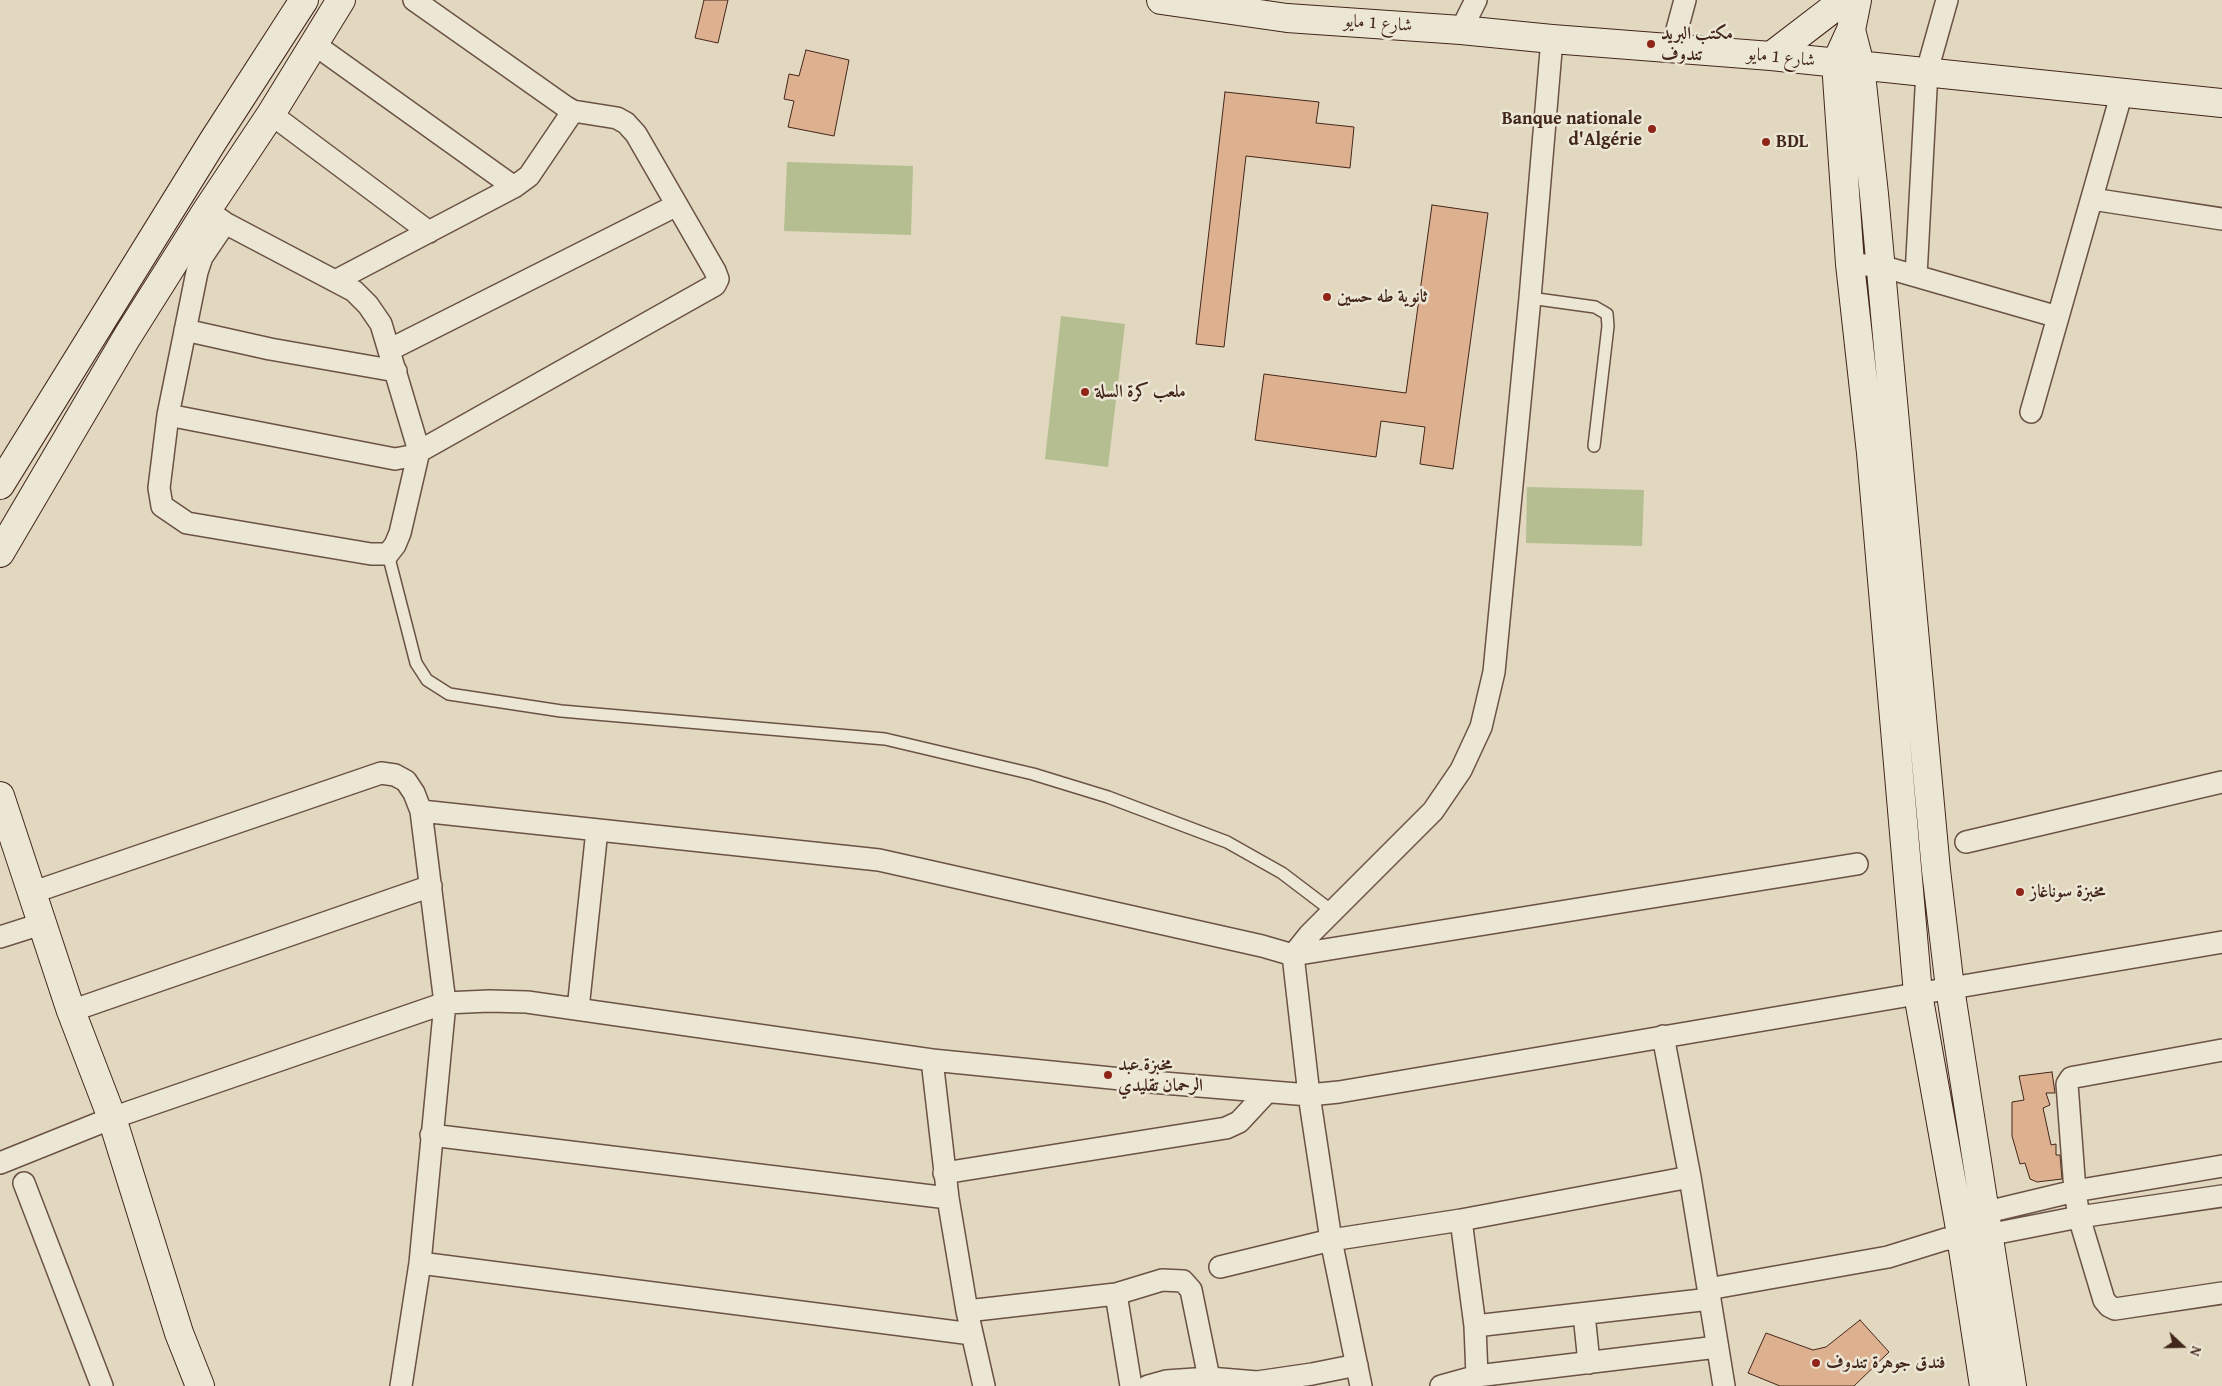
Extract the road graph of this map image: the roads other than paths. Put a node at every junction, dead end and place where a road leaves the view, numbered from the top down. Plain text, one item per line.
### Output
1 (304, 0) edge
2 (341, 0) edge
3 (414, 0) edge
4 (1161, 0) edge
5 (1476, 0) edge
6 (1685, 0) edge
7 (1844, 0) edge
8 (1857, 0) edge
9 (1947, 0) edge
10 (1461, 30) junction
11 (1552, 40) junction
12 (314, 44) junction
13 (1672, 48) junction
14 (1771, 56) junction
15 (1848, 64) junction
16 (1927, 71) junction
17 (2122, 92) junction
18 (2222, 103) edge
19 (573, 111) junction
20 (271, 114) junction
21 (514, 187) junction
22 (2092, 199) junction
23 (677, 205) junction
24 (216, 217) junction
25 (2222, 219) edge
26 (429, 232) junction
27 (1850, 264) junction
28 (1881, 266) junction
29 (1916, 276) junction
30 (335, 281) junction
31 (1530, 298) junction
32 (2058, 317) junction
33 (185, 330) junction
34 (389, 350) junction
35 (396, 371) junction
36 (2031, 412) dead end
37 (168, 415) junction
38 (1594, 446) dead end
39 (419, 451) junction
40 (0, 484) edge
41 (0, 553) edge
42 (388, 554) junction
43 (2222, 782) edge
44 (0, 796) edge
45 (421, 811) junction
46 (597, 830) junction
47 (1966, 842) dead end
48 (1857, 864) dead end
49 (431, 886) junction
50 (31, 893) junction
51 (1332, 911) junction
52 (41, 924) junction
53 (0, 936) edge
54 (2222, 942) edge
55 (1293, 955) junction
56 (1950, 988) junction
57 (1918, 994) junction
58 (444, 1003) junction
59 (578, 1009) junction
60 (71, 1011) junction
61 (1664, 1036) junction
62 (2222, 1050) edge
63 (932, 1060) junction
64 (1266, 1093) junction
65 (1309, 1095) junction
66 (112, 1118) junction
67 (431, 1135) junction
68 (0, 1163) edge
69 (2222, 1166) edge
70 (944, 1173) junction
71 (1690, 1177) junction
72 (24, 1183) dead end
73 (2075, 1191) junction
74 (2222, 1196) edge
75 (948, 1198) junction
76 (2079, 1217) junction
77 (1461, 1220) junction
78 (1967, 1230) junction
79 (1331, 1240) junction
80 (420, 1263) junction
81 (1220, 1267) dead end
82 (1116, 1294) junction
83 (1709, 1294) junction
84 (2222, 1294) edge
85 (967, 1311) junction
86 (1584, 1314) junction
87 (1475, 1326) junction
88 (972, 1334) junction
89 (1717, 1347) junction
90 (1589, 1363) junction
91 (1357, 1365) junction
92 (1478, 1376) junction
93 (1209, 1378) junction
94 (102, 1386) edge
95 (200, 1386) edge
96 (401, 1386) edge
97 (984, 1386) edge
98 (1131, 1386) edge
99 (1148, 1386) edge
100 (1361, 1386) edge
101 (1441, 1386) edge
102 (1724, 1386) edge
103 (1984, 1386) edge
104 (2012, 1386) edge

1 - 40 street
2 - 12 street
3 - 19 street
4 - 10 street, شارع 1 مايو
5 - 10 street
6 - 13 street
7 - 14 street
8 - 15 street
9 - 16 street
10 - 11 street, شارع 1 مايو
11 - 13 street, شارع 1 مايو
11 - 31 street
12 - 20 street
12 - 21 street
13 - 14 street, شارع 1 مايو
14 - 15 street, شارع 1 مايو
15 - 16 street, شارع 1 مايو
15 - 27 street
15 - 28 street
16 - 17 street, شارع 1 مايو
16 - 29 street
17 - 18 street, شارع 1 مايو
17 - 22 street
19 - 21 street
19 - 23 street
20 - 24 street
20 - 26 street
21 - 26 street
22 - 25 street
22 - 32 street
23 - 34 street
23 - 39 street
24 - 30 street
24 - 33 street
24 - 41 street
26 - 30 street
27 - 28 street
27 - 57 street
28 - 29 street
28 - 56 street
29 - 32 street
30 - 34 street
31 - 38 lane
31 - 51 street
32 - 36 street
33 - 35 street
33 - 37 street
34 - 35 street
35 - 39 street
37 - 39 street
37 - 42 street
39 - 42 street
42 - 51 lane
43 - 47 street
44 - 50 street
45 - 46 street
45 - 49 street
45 - 50 street
46 - 55 street
46 - 59 street
48 - 55 street
49 - 58 street
49 - 60 street
50 - 52 street
51 - 55 street
52 - 53 street
52 - 60 street
54 - 56 street
55 - 65 street
56 - 57 street
56 - 78 street
57 - 61 street
57 - 78 street
58 - 59 street
58 - 66 street
58 - 67 street
59 - 63 street
60 - 66 street
61 - 65 street
61 - 71 street
62 - 73 street
63 - 64 street
63 - 70 street
64 - 65 street
64 - 70 street
65 - 79 street
66 - 68 street
66 - 95 street
67 - 75 street
67 - 80 street
69 - 73 street
70 - 75 street
71 - 77 street
71 - 83 street
72 - 94 street
73 - 76 street
73 - 78 street
74 - 76 street
75 - 85 street
76 - 78 street
76 - 84 street
77 - 79 street
77 - 87 street
78 - 83 street
78 - 103 street
78 - 104 street
79 - 81 street
79 - 91 street
80 - 88 street
80 - 96 street
82 - 85 street
82 - 93 street
82 - 98 street
83 - 86 street
83 - 89 street
85 - 88 street
86 - 87 street
86 - 90 street
87 - 92 street
88 - 97 street
89 - 90 street
89 - 102 street
90 - 92 street
91 - 93 street
91 - 100 street
92 - 101 street
93 - 99 street

